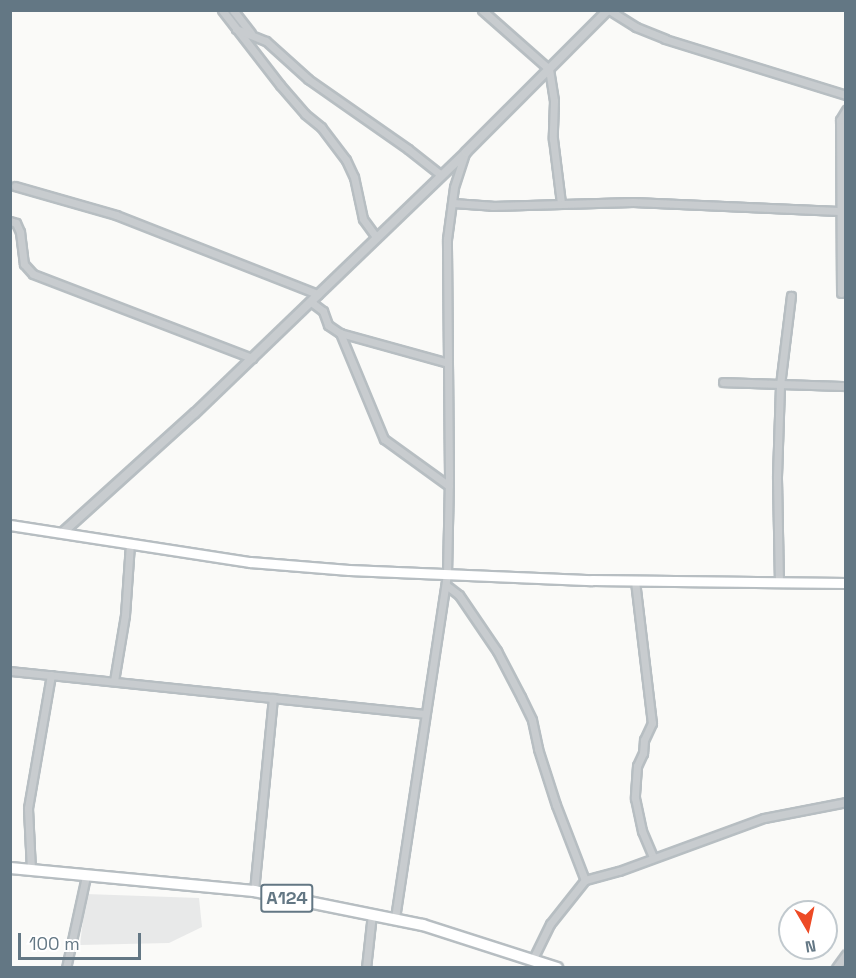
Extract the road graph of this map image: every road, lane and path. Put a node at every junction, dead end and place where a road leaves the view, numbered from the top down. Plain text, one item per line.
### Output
1 (222, 10) edge
2 (233, 10) edge
3 (482, 10) edge
4 (608, 10) edge
5 (236, 28) junction
6 (251, 33) junction
7 (549, 69) junction
8 (846, 95) edge
9 (846, 110) edge
10 (466, 152) junction
11 (441, 175) junction
12 (15, 186) dead end
13 (561, 202) junction
14 (453, 203) junction
15 (840, 211) junction
16 (10, 221) edge
17 (376, 237) junction
18 (841, 293) dead end
19 (318, 294) junction
20 (791, 296) dead end
21 (311, 302) junction
22 (340, 333) junction
23 (252, 358) junction
24 (447, 363) junction
25 (723, 382) dead end
26 (780, 385) junction
27 (846, 386) edge
28 (449, 486) junction
29 (10, 525) edge
30 (62, 533) junction
31 (130, 544) junction
32 (447, 574) junction
33 (635, 581) junction
34 (780, 583) junction
35 (846, 583) edge
36 (446, 585) junction
37 (10, 671) edge
38 (51, 675) junction
39 (114, 681) junction
40 (273, 698) junction
41 (424, 714) junction
42 (846, 802) edge
43 (653, 857) junction
44 (10, 868) edge
45 (31, 870) junction
46 (86, 876) junction
47 (585, 880) junction
48 (254, 891) junction
49 (372, 914) junction
50 (395, 918) junction
51 (846, 954) edge
52 (533, 959) junction
53 (66, 968) edge
54 (366, 968) edge
55 (557, 968) edge
56 (836, 968) edge

1 - 5 street
2 - 6 street
3 - 7 street
4 - 7 street
4 - 8 street
5 - 6 street
5 - 17 street
6 - 11 street
7 - 10 street
7 - 13 street
9 - 15 street
10 - 11 street
10 - 14 street
11 - 17 street
12 - 19 street
13 - 14 street
13 - 15 street
14 - 24 street
15 - 18 street
16 - 23 street
17 - 19 street
19 - 21 street
20 - 26 street
21 - 22 street
21 - 23 street
22 - 24 street
22 - 28 street
23 - 30 street
24 - 28 street
25 - 26 street
26 - 27 street
26 - 34 street
28 - 32 street
29 - 30 main road
30 - 31 main road
31 - 32 main road
31 - 39 street
32 - 33 main road
32 - 36 street
33 - 34 main road
33 - 43 street
34 - 35 main road
36 - 41 street
36 - 47 street
37 - 38 street
38 - 39 street
38 - 45 street
39 - 40 street
40 - 41 street
40 - 48 street
41 - 50 street
42 - 43 street
43 - 47 street
44 - 45 highway, A124
45 - 46 highway, A124
46 - 48 highway, A124
46 - 53 street
47 - 52 street
48 - 49 highway, A124
49 - 50 highway, A124
49 - 54 street
50 - 52 highway, A124
51 - 56 street
52 - 55 highway, A124

